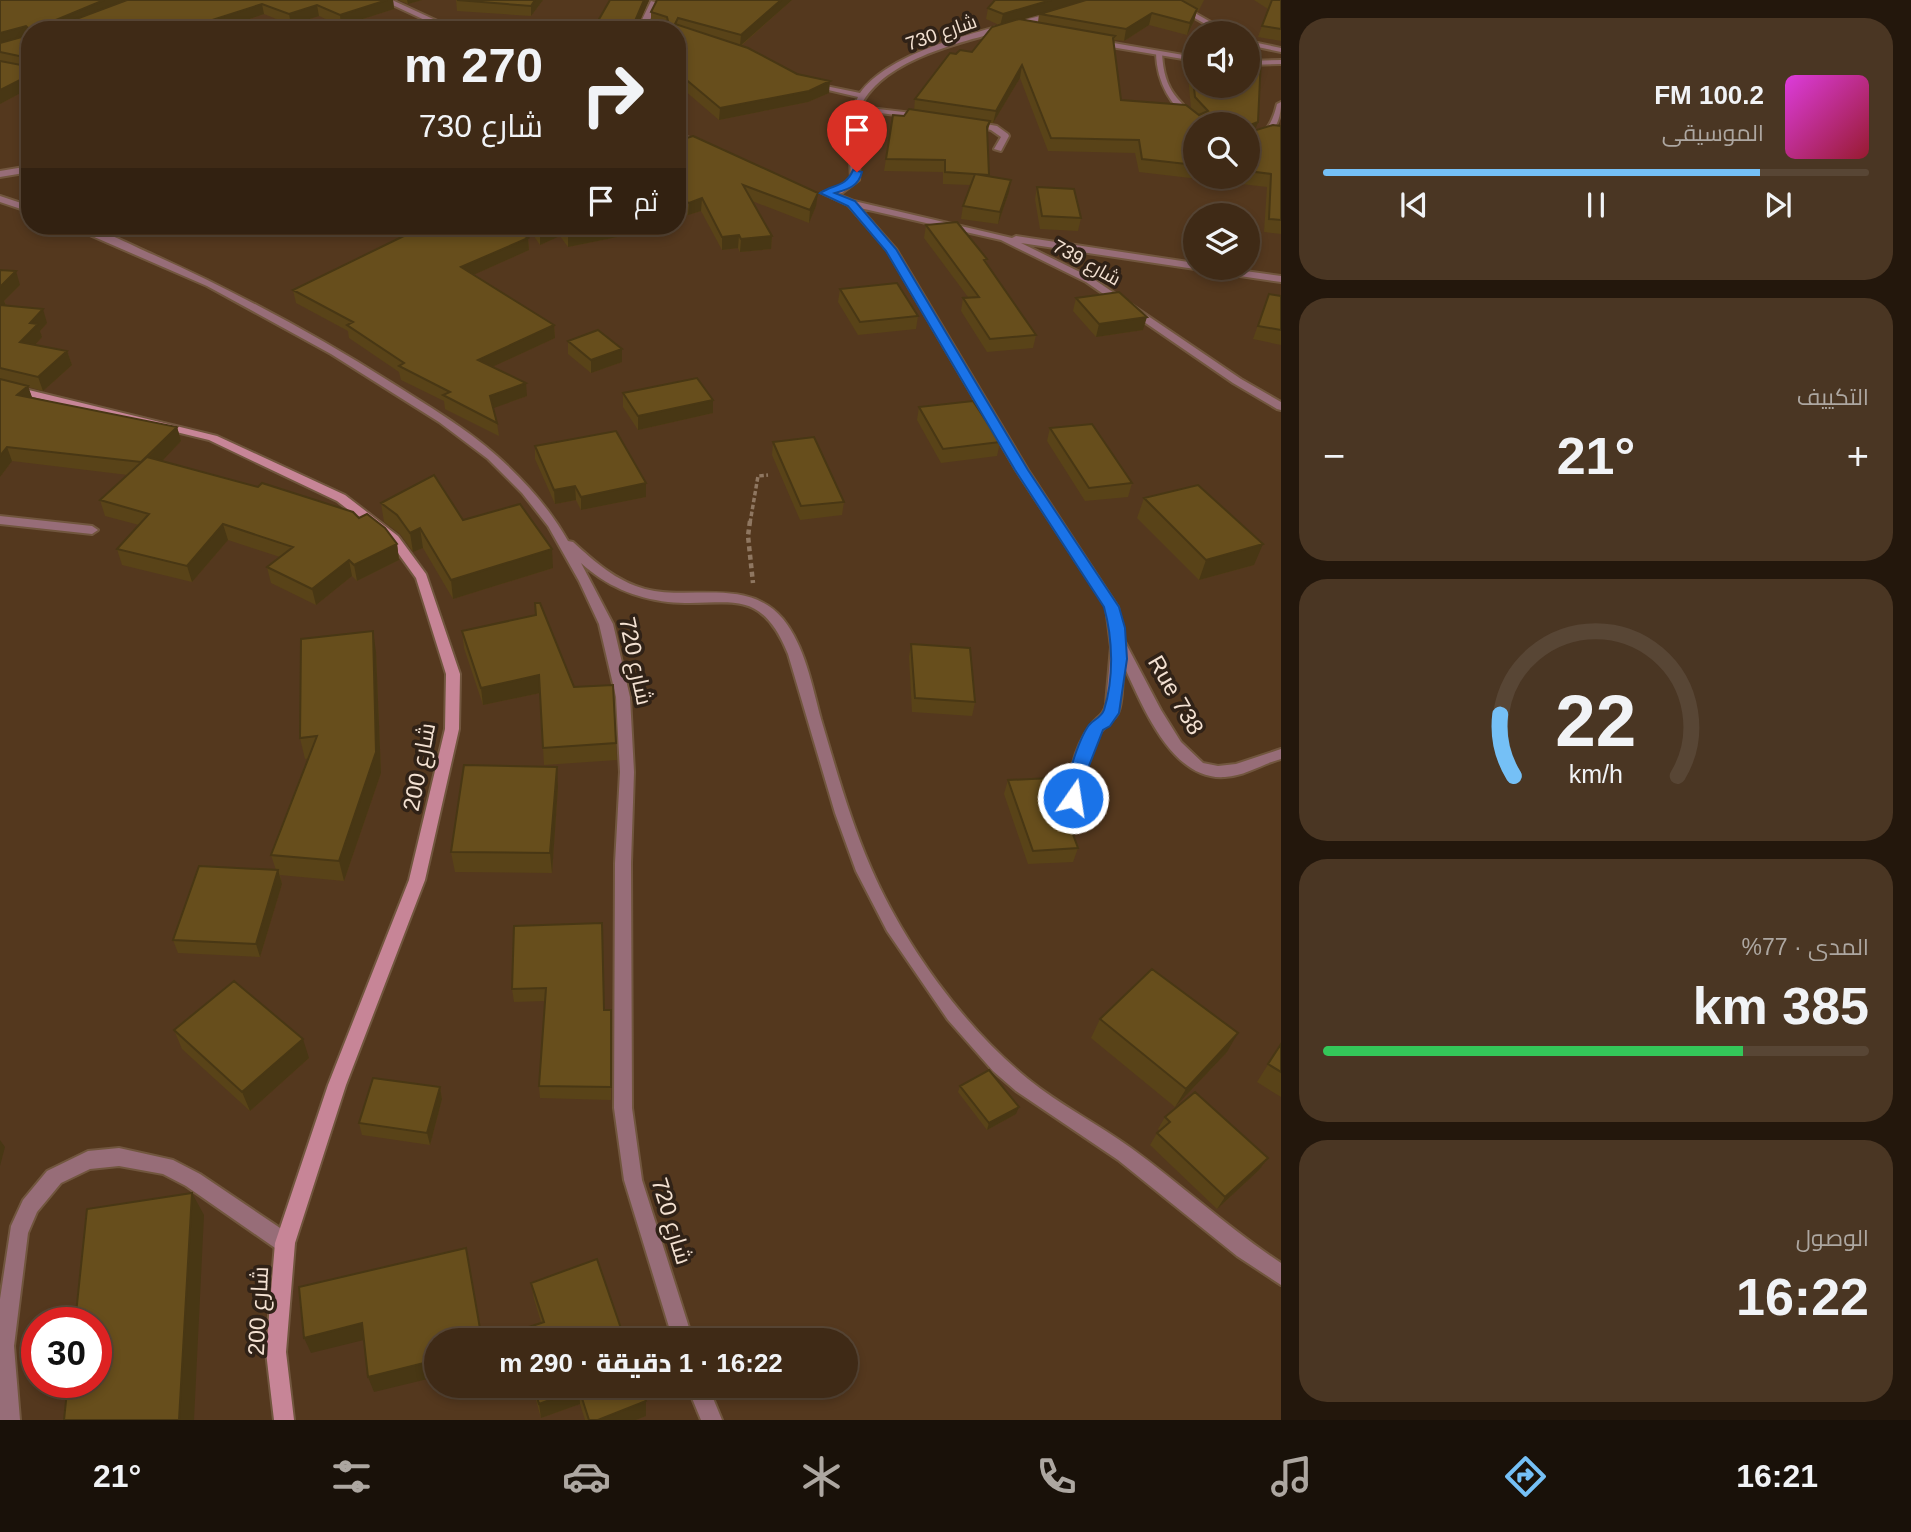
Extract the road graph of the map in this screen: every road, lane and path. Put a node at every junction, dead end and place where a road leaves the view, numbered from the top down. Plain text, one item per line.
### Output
1 (386, 0) edge
2 (1167, 0) edge
3 (654, 3) edge
4 (1069, 12) edge
5 (433, 21) edge
6 (645, 21) edge
7 (1205, 21) edge
8 (1016, 27) junction
9 (1039, 31) edge
10 (1091, 41) edge
11 (1260, 46) edge
12 (1281, 50) edge
13 (1159, 53) junction
14 (1183, 57) edge
15 (1281, 62) edge
16 (1260, 63) edge
17 (800, 81) edge
18 (860, 95) junction
19 (1281, 104) edge
20 (855, 108) junction
21 (1183, 112) edge
22 (929, 117) edge
23 (967, 122) edge
24 (686, 139) edge
25 (1260, 139) edge
26 (998, 149) dead end
27 (714, 152) edge
28 (21, 170) edge
29 (0, 174) edge
30 (822, 193) joint
31 (0, 199) edge
32 (851, 204) junction
33 (21, 206) edge
34 (99, 235) edge
35 (1004, 238) junction
36 (1183, 264) edge
37 (1260, 276) edge
38 (1281, 279) edge
39 (0, 386) edge
40 (1281, 407) edge
41 (768, 475) dead end
42 (0, 520) edge
43 (553, 525) junction
44 (92, 530) dead end
45 (755, 601) junction
46 (1119, 640) junction
47 (1281, 754) edge
48 (1074, 813) dead end
49 (285, 1243) junction
50 (1281, 1275) edge
51 (679, 1328) edge
52 (702, 1398) edge
53 (9, 1420) edge
54 (284, 1420) edge
55 (712, 1420) edge

1 - 5 street
2 - 7 street
3 - 6 street
4 - 8 street, شارع 730
8 - 9 street
8 - 18 street, شارع 730
10 - 13 street
11 - 12 street
13 - 14 street
13 - 21 lane
15 - 16 street
17 - 18 street
18 - 20 street, شارع 730
19 - 25 lane
20 - 22 lane
20 - 30 street, شارع 730
23 - 26 lane
24 - 27 street
28 - 29 street
30 - 32 street, شارع 739
31 - 33 street
32 - 35 street, شارع 739
32 - 46 street
34 - 43 street, شارع 720
35 - 36 street
35 - 40 street, شارع 739
37 - 38 street
39 - 49 main road, شارع 200
41 - 45 path
42 - 44 street
43 - 45 street
43 - 51 street, شارع 720
45 - 50 street
46 - 47 street, Rue 738
46 - 48 street
49 - 53 street
49 - 54 main road, شارع 200
52 - 55 street

